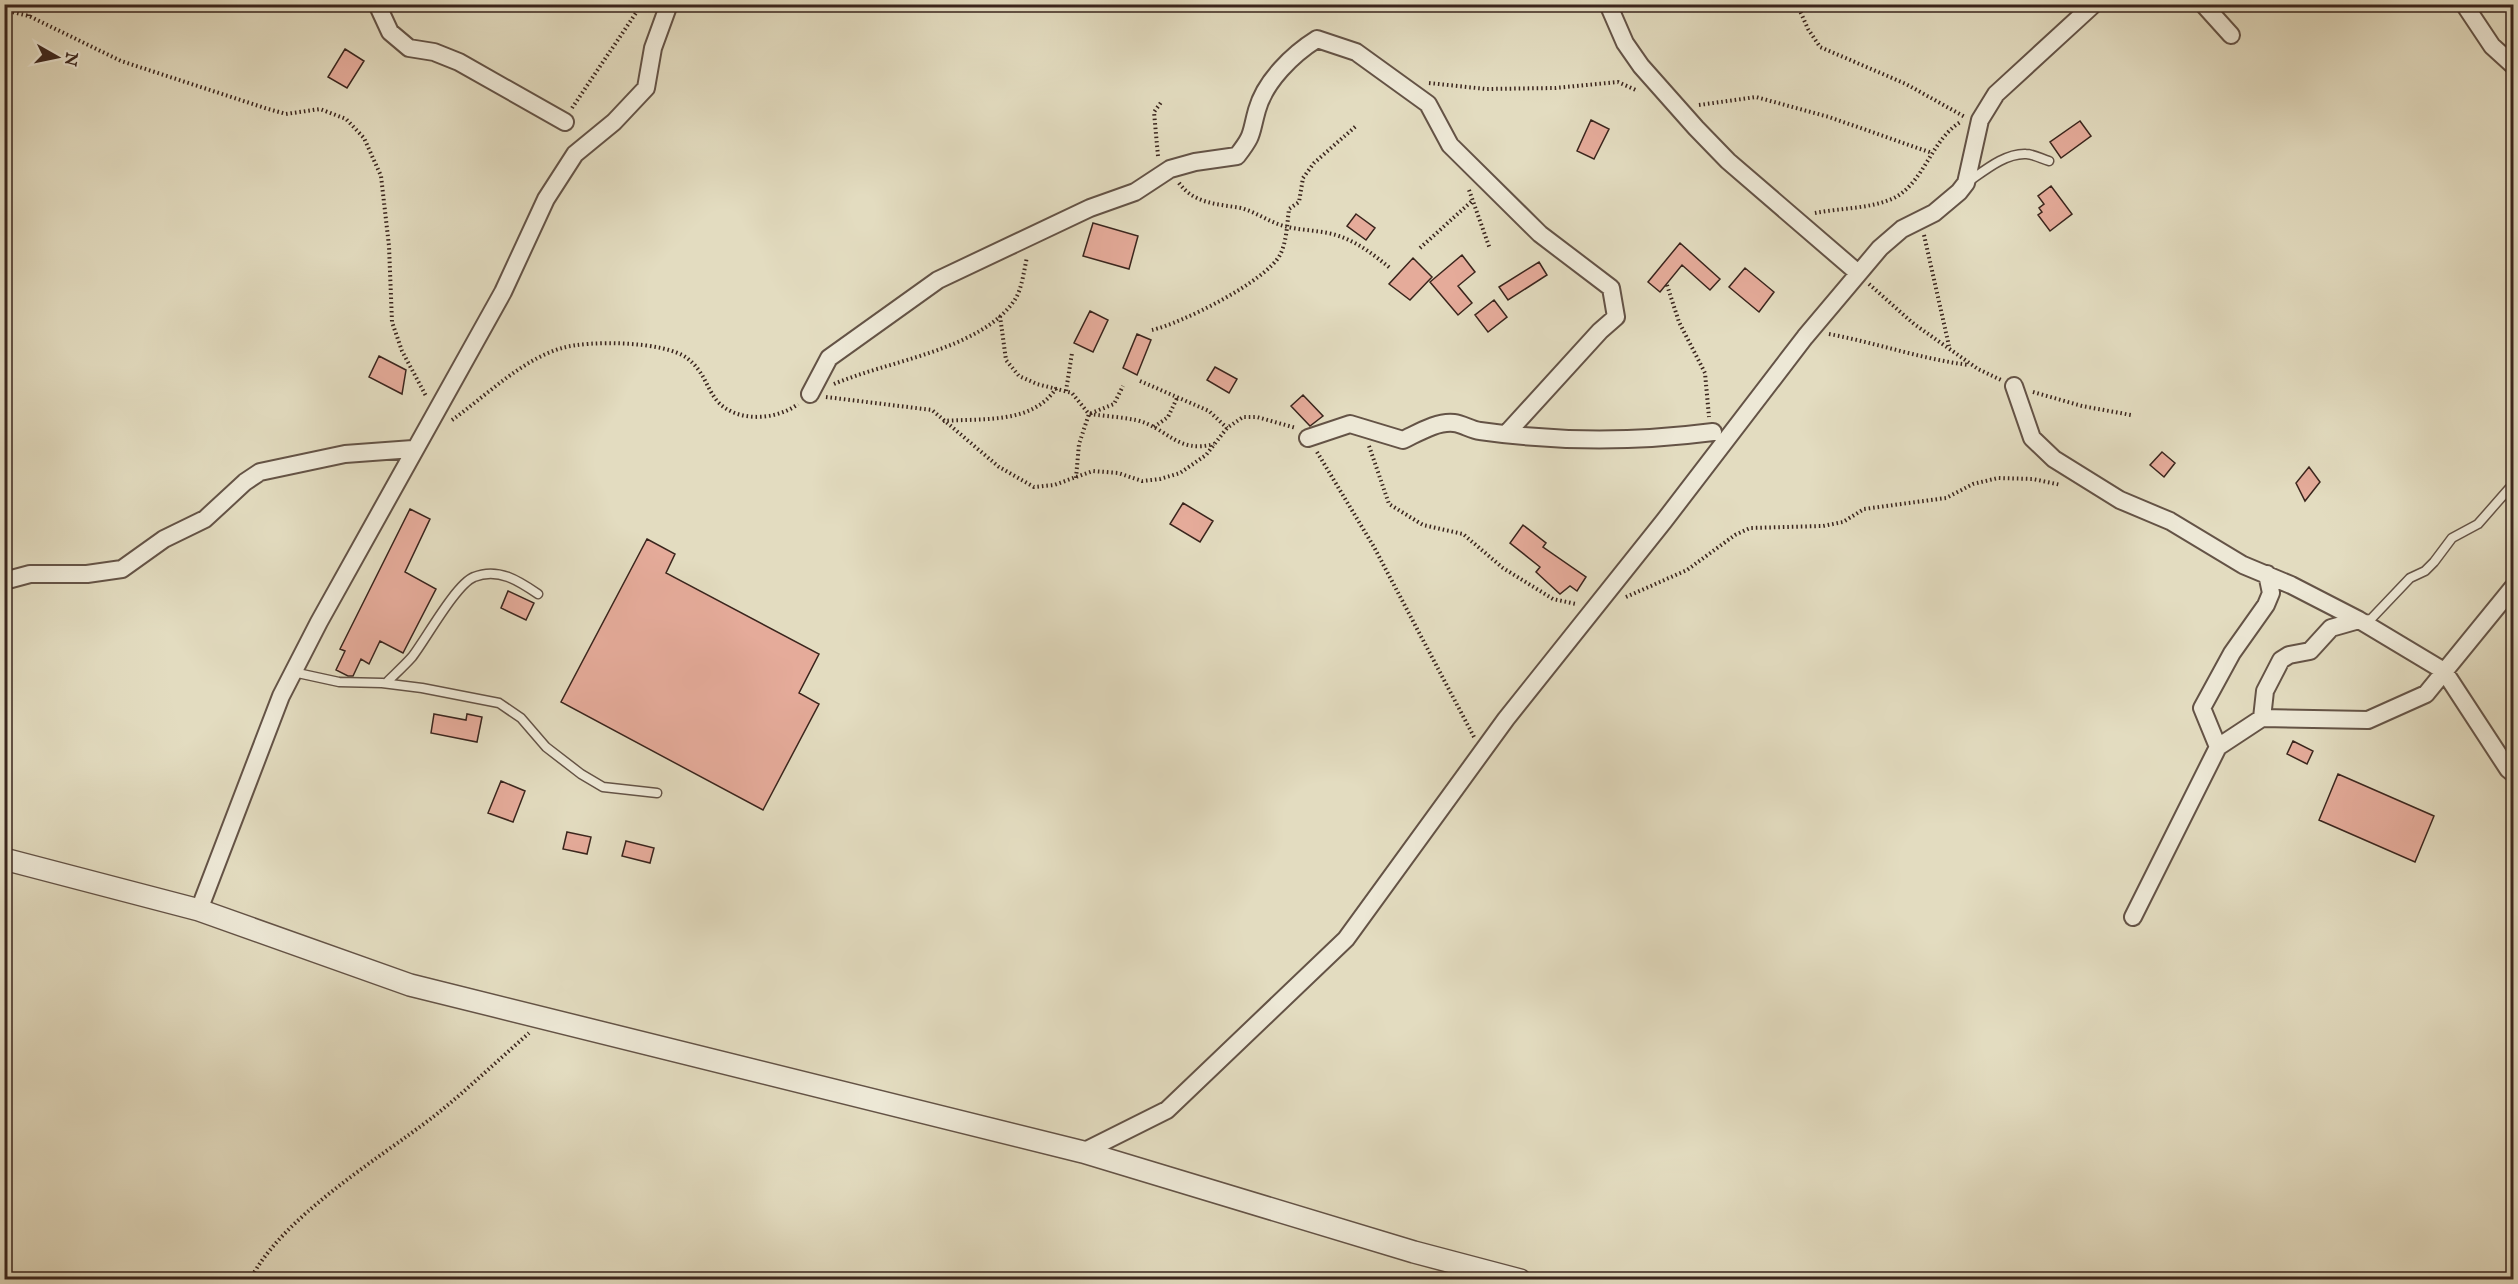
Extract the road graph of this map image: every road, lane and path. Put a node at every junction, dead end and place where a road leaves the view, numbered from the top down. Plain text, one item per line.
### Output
1 (30, 4) edge
2 (377, 4) edge
3 (642, 4) edge
4 (669, 4) edge
5 (1608, 4) edge
6 (1797, 4) edge
7 (2094, 4) edge
8 (2203, 4) edge
9 (2464, 4) edge
10 (4, 10) edge
11 (29, 16) junction
12 (2231, 35) dead end
13 (2514, 66) edge
14 (1162, 101) dead end
15 (565, 122) joint
16 (1356, 126) dead end
17 (1462, 157) junction
18 (2049, 161) dead end
19 (1170, 169) junction
20 (1966, 183) junction
21 (1472, 201) junction
22 (1793, 217) junction
23 (1921, 219) junction
24 (1286, 227) junction
25 (1033, 236) junction
26 (1420, 248) dead end
27 (1490, 249) dead end
28 (1390, 268) dead end
29 (1858, 273) junction
30 (1667, 285) dead end
31 (1000, 316) junction
32 (1152, 330) dead end
33 (1826, 334) dead end
34 (1949, 346) junction
35 (1072, 353) dead end
36 (1969, 365) dead end
37 (1140, 381) dead end
38 (1123, 386) dead end
39 (2014, 386) junction
40 (1057, 387) junction
41 (1066, 391) junction
42 (810, 394) junction
43 (1178, 396) junction
44 (434, 412) junction
45 (1089, 414) junction
46 (2131, 415) dead end
47 (943, 421) junction
48 (447, 424) dead end
49 (1154, 427) junction
50 (1227, 428) junction
51 (1363, 428) junction
52 (1713, 432) joint
53 (1507, 434) junction
54 (1308, 438) junction
55 (1215, 444) junction
56 (413, 449) junction
57 (1076, 478) junction
58 (2514, 483) edge
59 (2065, 486) dead end
60 (2267, 574) junction
61 (4, 582) edge
62 (2514, 586) edge
63 (538, 594) dead end
64 (1596, 608) junction
65 (2359, 620) junction
66 (2444, 671) junction
67 (293, 672) junction
68 (386, 683) junction
69 (2262, 718) junction
70 (2218, 747) junction
71 (1482, 753) junction
72 (2514, 774) edge
73 (657, 793) dead end
74 (4, 859) edge
75 (199, 910) junction
76 (2133, 917) dead end
77 (546, 1019) junction
78 (1083, 1152) junction
79 (250, 1280) edge
80 (1520, 1280) edge

1 - 11 path
2 - 15 street
3 - 15 path
4 - 44 street
5 - 22 street
6 - 22 path
7 - 20 street
8 - 12 street
9 - 13 street
10 - 11 path
11 - 44 path
14 - 19 path
16 - 24 path
17 - 19 street
17 - 21 path
17 - 53 street
18 - 20 lane
19 - 24 path
19 - 25 street
20 - 23 street
21 - 26 path
21 - 27 path
22 - 29 street
23 - 29 street
23 - 34 path
24 - 28 path
24 - 32 path
25 - 31 path
25 - 42 street
29 - 34 path
29 - 64 street
30 - 52 path
31 - 40 path
31 - 42 path
33 - 36 path
34 - 39 path
35 - 41 path
37 - 43 path
38 - 45 path
39 - 46 path
39 - 60 street
40 - 41 path
40 - 47 path
41 - 45 path
42 - 47 path
42 - 48 path
43 - 49 path
43 - 50 path
44 - 56 street
45 - 49 path
45 - 57 path
47 - 57 path
49 - 55 path
50 - 54 path
50 - 55 path
51 - 53 street
51 - 54 street
51 - 64 path
52 - 53 street
54 - 71 path
55 - 57 path
56 - 61 street
56 - 67 street
58 - 65 lane
59 - 64 path
60 - 65 street
60 - 70 street
62 - 66 street
63 - 68 lane
64 - 71 street
65 - 66 street
65 - 69 street
66 - 69 street
66 - 72 street
67 - 68 lane
67 - 75 street
68 - 73 lane
69 - 70 street
70 - 76 street
71 - 78 street
74 - 75 street
75 - 77 street
77 - 78 street
77 - 79 path
78 - 80 street

